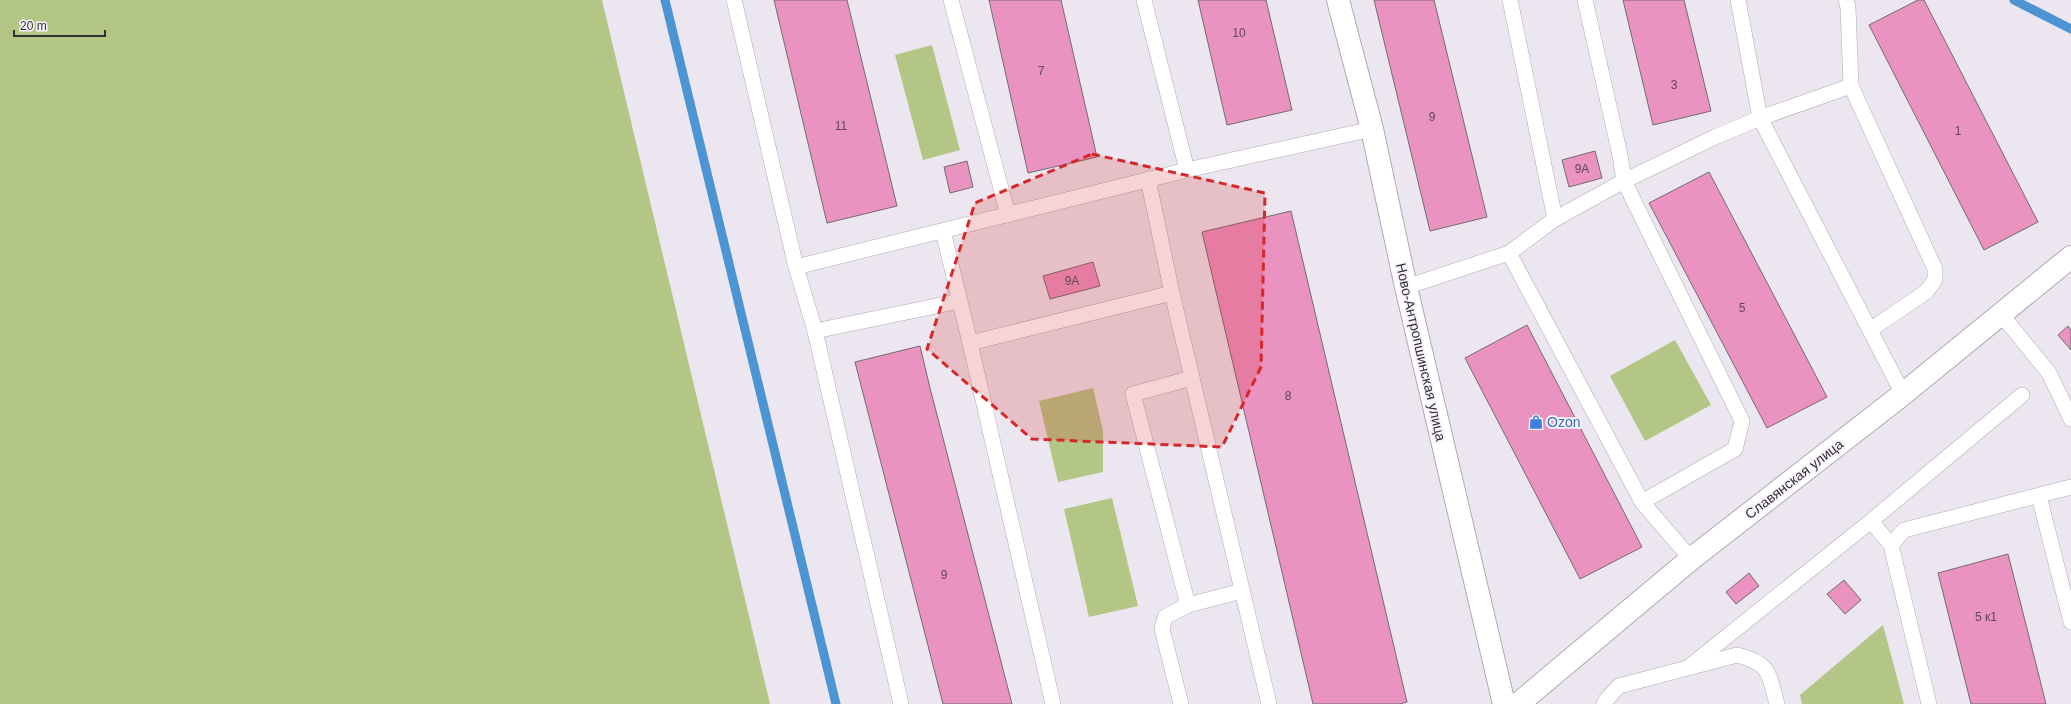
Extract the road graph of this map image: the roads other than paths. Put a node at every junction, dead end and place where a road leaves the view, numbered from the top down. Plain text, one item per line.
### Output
1 (734, 0) edge
2 (951, 0) edge
3 (1144, 0) edge
4 (1338, 0) edge
5 (1510, 0) edge
6 (1585, 0) edge
7 (1738, 0) edge
8 (1846, 0) edge
9 (1851, 86) junction
10 (1760, 118) junction
11 (1372, 129) junction
12 (1187, 170) junction
13 (1148, 179) junction
14 (1624, 181) junction
15 (1008, 215) junction
16 (1555, 219) junction
17 (944, 231) junction
18 (1509, 252) junction
19 (2071, 256) edge
20 (796, 267) junction
21 (1406, 287) junction
22 (1172, 293) junction
23 (960, 301) junction
24 (2002, 314) junction
25 (1870, 330) junction
26 (815, 331) junction
27 (970, 343) junction
28 (1192, 378) junction
29 (1903, 394) junction
30 (2022, 395) dead end
31 (2071, 419) edge
32 (2071, 487) edge
33 (2039, 496) junction
34 (1642, 502) junction
35 (1870, 521) junction
36 (1891, 545) junction
37 (1691, 559) junction
38 (1242, 591) junction
39 (1188, 605) junction
40 (2071, 622) edge
41 (1690, 666) junction
42 (901, 704) edge
43 (1053, 704) edge
44 (1181, 704) edge
45 (1269, 704) edge
46 (1504, 704) edge
47 (1518, 704) edge
48 (1604, 704) edge
49 (1776, 704) edge
50 (1929, 704) edge

1 - 20 lane
2 - 15 lane
3 - 12 lane
4 - 11 street, Ново-Антропшинская улица
5 - 16 lane
6 - 14 lane
7 - 10 lane
8 - 9 lane
9 - 10 lane
9 - 25 lane
10 - 14 lane
10 - 25 lane
11 - 12 lane
11 - 21 street, Ново-Антропшинская улица
12 - 13 lane
13 - 15 lane
13 - 22 lane
14 - 16 lane
14 - 34 lane
15 - 17 lane
16 - 18 lane
17 - 20 lane
17 - 23 lane
18 - 21 lane
18 - 34 lane
19 - 24 street, Славянская улица
20 - 26 lane
21 - 46 street, Ново-Антропшинская улица
22 - 27 lane
22 - 28 lane
23 - 26 lane
23 - 27 lane
24 - 29 street, Славянская улица
24 - 31 lane
25 - 29 lane
26 - 42 lane
27 - 43 lane
28 - 38 lane
28 - 39 lane
29 - 37 street, Славянская улица
30 - 35 lane
32 - 33 lane
33 - 36 lane
33 - 40 lane
34 - 37 lane
35 - 36 lane
35 - 41 lane
36 - 50 lane
37 - 47 street, Славянская улица
38 - 39 lane
38 - 45 lane
39 - 44 lane
41 - 48 lane
41 - 49 lane

